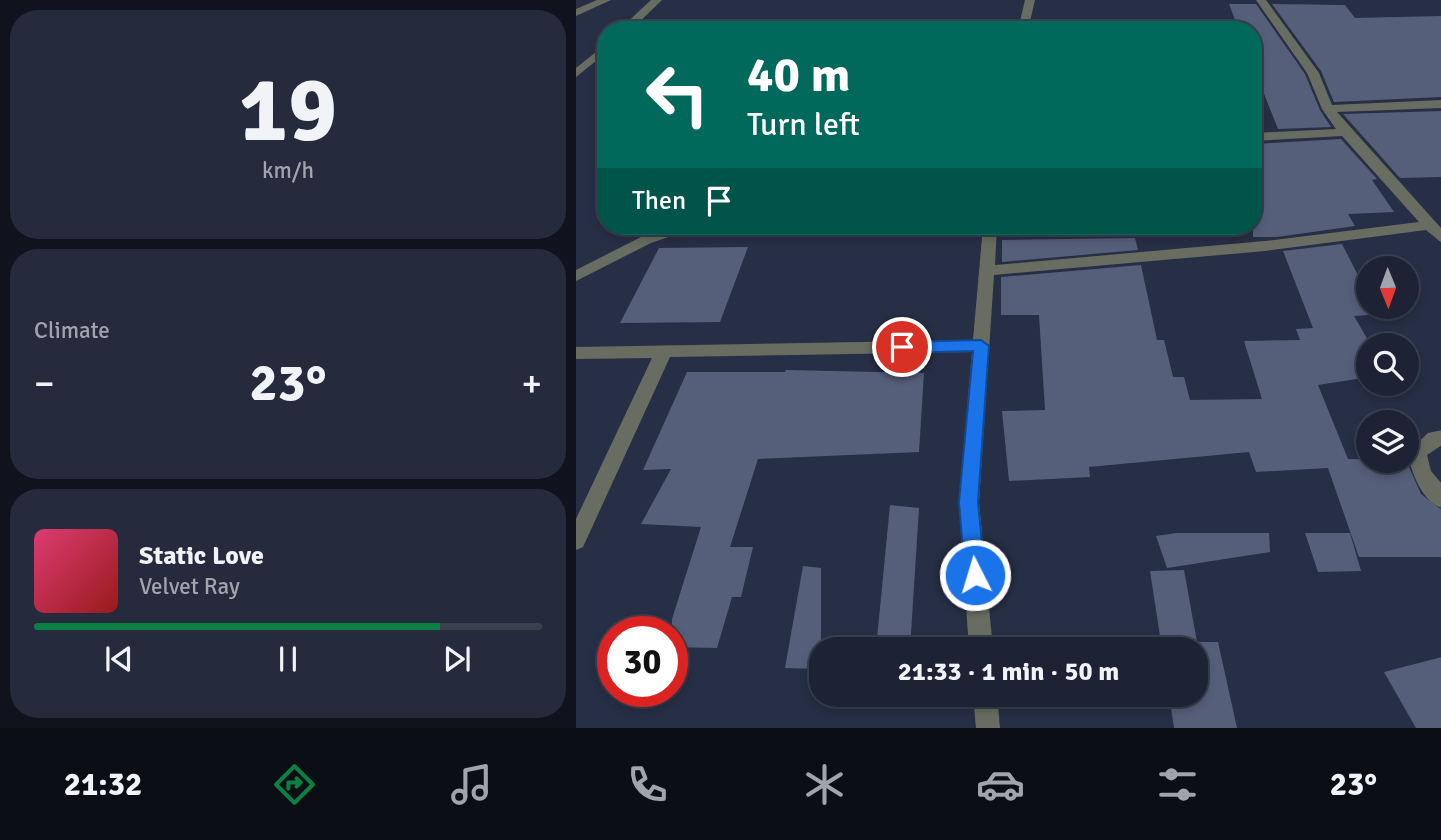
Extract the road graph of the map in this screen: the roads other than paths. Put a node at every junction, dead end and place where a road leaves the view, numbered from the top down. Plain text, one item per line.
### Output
1 (606, 0) edge
2 (657, 0) edge
3 (1030, 0) edge
4 (1261, 0) edge
5 (576, 13) edge
6 (634, 21) edge
7 (1025, 21) edge
8 (597, 55) edge
9 (590, 62) junction
10 (597, 62) edge
11 (576, 74) edge
12 (1441, 104) edge
13 (1328, 109) junction
14 (1345, 132) junction
15 (1262, 137) edge
16 (1429, 225) junction
17 (661, 235) edge
18 (989, 235) edge
19 (1441, 239) edge
20 (986, 271) junction
21 (576, 276) edge
22 (981, 346) junction
23 (664, 351) junction
24 (576, 353) edge
25 (1441, 437) edge
26 (1441, 500) edge
27 (576, 541) edge
28 (980, 637) edge
29 (986, 707) edge
30 (988, 728) edge

1 - 5 street
2 - 6 street
3 - 7 street
4 - 13 street
8 - 9 street
9 - 10 street
9 - 11 street
12 - 13 street
13 - 14 street
14 - 15 street
14 - 16 street
16 - 19 street
16 - 20 street
17 - 21 street
18 - 20 street
20 - 22 street
22 - 23 street
22 - 28 street
23 - 24 street
23 - 27 street
25 - 26 street
29 - 30 street

